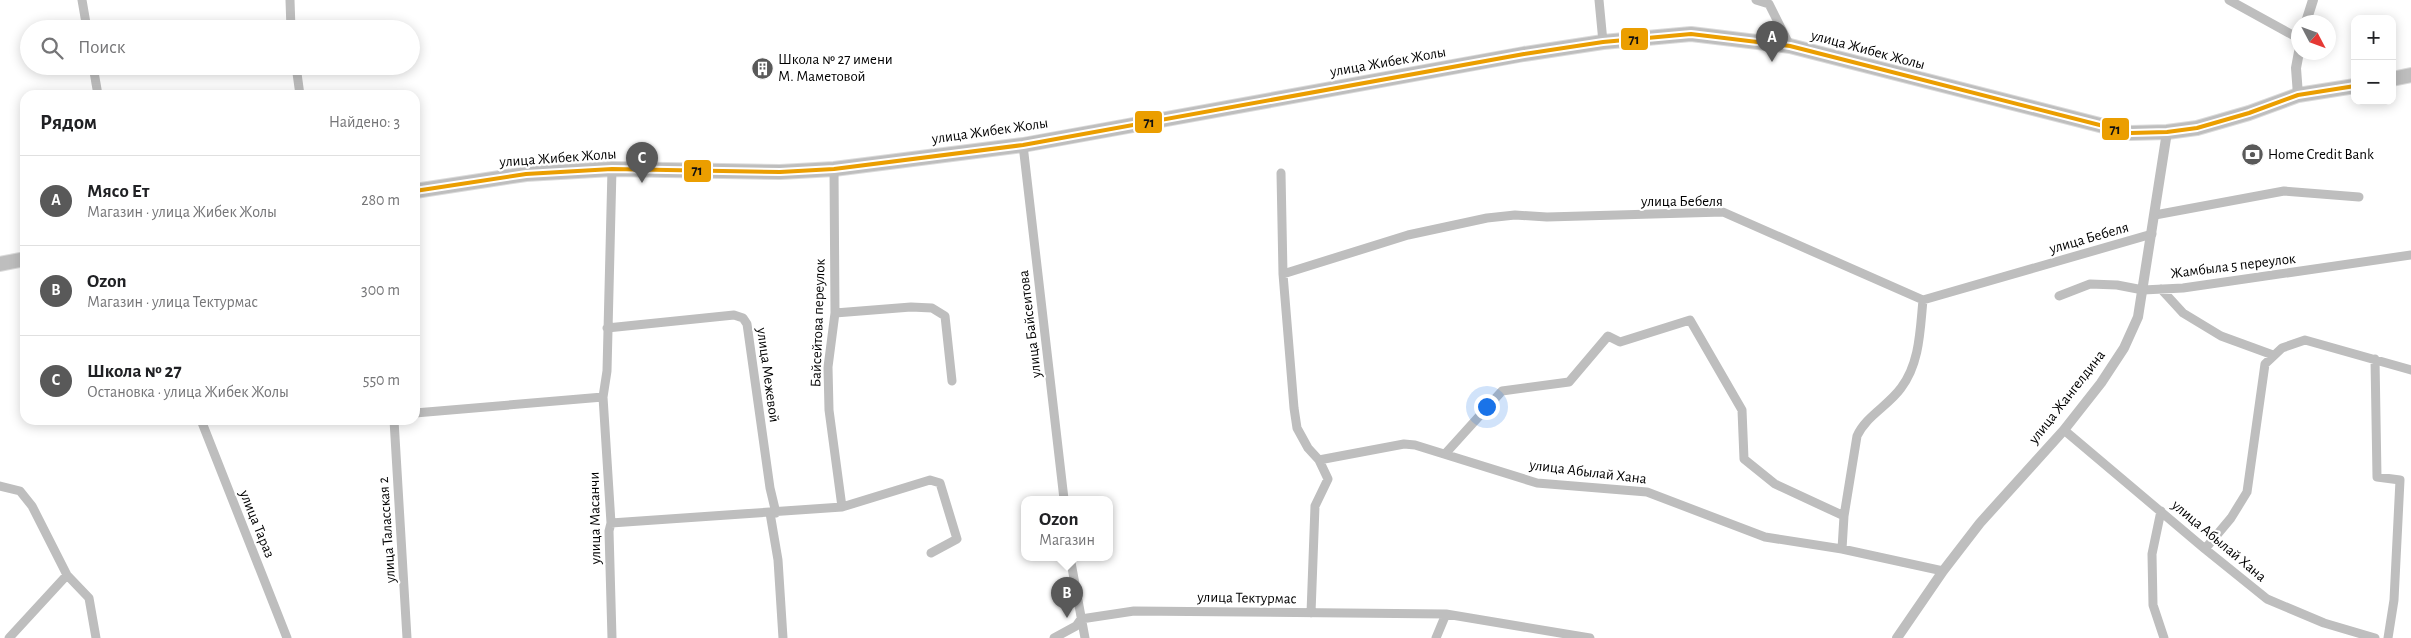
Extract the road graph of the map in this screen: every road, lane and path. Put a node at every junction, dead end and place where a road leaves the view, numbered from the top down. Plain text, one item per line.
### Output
1 (82, 0) edge
2 (290, 0) edge
3 (1599, 0) edge
4 (1756, 0) edge
5 (2229, 0) edge
6 (2313, 0) edge
7 (2308, 15) edge
8 (85, 20) edge
9 (291, 20) edge
10 (2291, 34) edge
11 (1603, 42) junction
12 (1790, 46) junction
13 (2298, 60) edge
14 (95, 75) edge
15 (297, 75) edge
16 (2411, 75) edge
17 (2396, 78) edge
18 (2351, 87) edge
19 (97, 90) edge
20 (299, 90) edge
21 (2298, 96) junction
22 (2168, 132) junction
23 (1023, 145) junction
24 (612, 169) junction
25 (834, 169) junction
26 (1281, 173) dead end
27 (420, 190) edge
28 (2359, 197) dead end
29 (2155, 215) junction
30 (2152, 234) junction
31 (2411, 255) edge
32 (20, 260) edge
33 (0, 264) edge
34 (1283, 274) junction
35 (2161, 289) junction
36 (2144, 290) junction
37 (2059, 296) dead end
38 (1923, 300) junction
39 (835, 313) junction
40 (607, 328) junction
41 (2273, 355) junction
42 (2375, 359) junction
43 (2411, 370) edge
44 (952, 381) dead end
45 (604, 397) junction
46 (420, 413) edge
47 (203, 425) edge
48 (394, 425) edge
49 (2064, 430) junction
50 (1445, 454) junction
51 (1319, 460) junction
52 (2400, 480) junction
53 (2411, 480) edge
54 (0, 486) edge
55 (1064, 496) edge
56 (842, 507) junction
57 (2161, 511) junction
58 (773, 513) junction
59 (1844, 516) junction
60 (611, 523) junction
61 (1842, 549) junction
62 (2205, 549) junction
63 (931, 553) dead end
64 (1071, 561) edge
65 (1943, 571) junction
66 (67, 575) junction
67 (1311, 613) junction
68 (1446, 614) junction
69 (1081, 619) junction
70 (9, 638) edge
71 (96, 638) edge
72 (287, 638) edge
73 (407, 638) edge
74 (612, 638) edge
75 (783, 638) edge
76 (1054, 638) edge
77 (1085, 638) edge
78 (1436, 638) edge
79 (1590, 638) edge
80 (1897, 638) edge
81 (2164, 638) edge
82 (2375, 638) edge
83 (2388, 638) edge

1 - 8 street
2 - 9 street
3 - 11 street
4 - 12 street
5 - 10 street
6 - 7 street
11 - 12 main road, улица Жибек Жолы
11 - 23 main road, улица Жибек Жолы
12 - 22 main road, улица Жибек Жолы
13 - 21 street
14 - 19 street
15 - 20 street
16 - 17 main road
18 - 21 main road, улица Жибек Жолы
21 - 22 main road, улица Жибек Жолы
22 - 29 street, улица Жангелдина
23 - 25 main road, улица Жибек Жолы
23 - 55 street, улица Байсеитова
24 - 25 main road, улица Жибек Жолы
24 - 27 main road, улица Жибек Жолы
24 - 40 street, улица Масанчи
25 - 39 street, Байсейтова переулок
26 - 34 street
28 - 29 street
29 - 30 street, улица Жангелдина
30 - 36 street, улица Жангелдина
30 - 38 street, улица Бебеля
31 - 35 street, Жамбыла 5 переулок
32 - 33 main road
34 - 38 street, улица Бебеля
34 - 51 street
35 - 36 street, Жамбыла 5 переулок
35 - 41 street
36 - 37 street, Жамбыла 5 переулок
36 - 49 street, улица Жангелдина
38 - 59 street
39 - 44 street
39 - 56 street, Байсейтова переулок
40 - 45 street, улица Масанчи
40 - 58 street, улица Межевой
41 - 42 street
41 - 62 street
42 - 43 street
42 - 52 street
45 - 46 street
45 - 60 street, улица Масанчи
47 - 72 street, улица Тараз
48 - 73 street, улица Таласская 2
49 - 57 street, улица Абылай Хана
49 - 65 street, улица Жангелдина
50 - 51 street, улица Абылай Хана
50 - 59 street
50 - 61 street, улица Абылай Хана
51 - 67 street
52 - 53 street
52 - 83 street
54 - 66 street
56 - 58 street
56 - 63 street
57 - 62 street, улица Абылай Хана
57 - 81 street
58 - 60 street
58 - 75 street
59 - 61 street
60 - 74 street, улица Масанчи
61 - 65 street, улица Абылай Хана
62 - 82 street, улица Абылай Хана
64 - 69 street
65 - 80 street, улица Жангелдина
66 - 70 street
66 - 71 street
67 - 68 street, улица Тектурмас
67 - 69 street, улица Тектурмас
68 - 78 street
68 - 79 street, улица Тектурмас
69 - 76 street, улица Тектурмас
69 - 77 street

